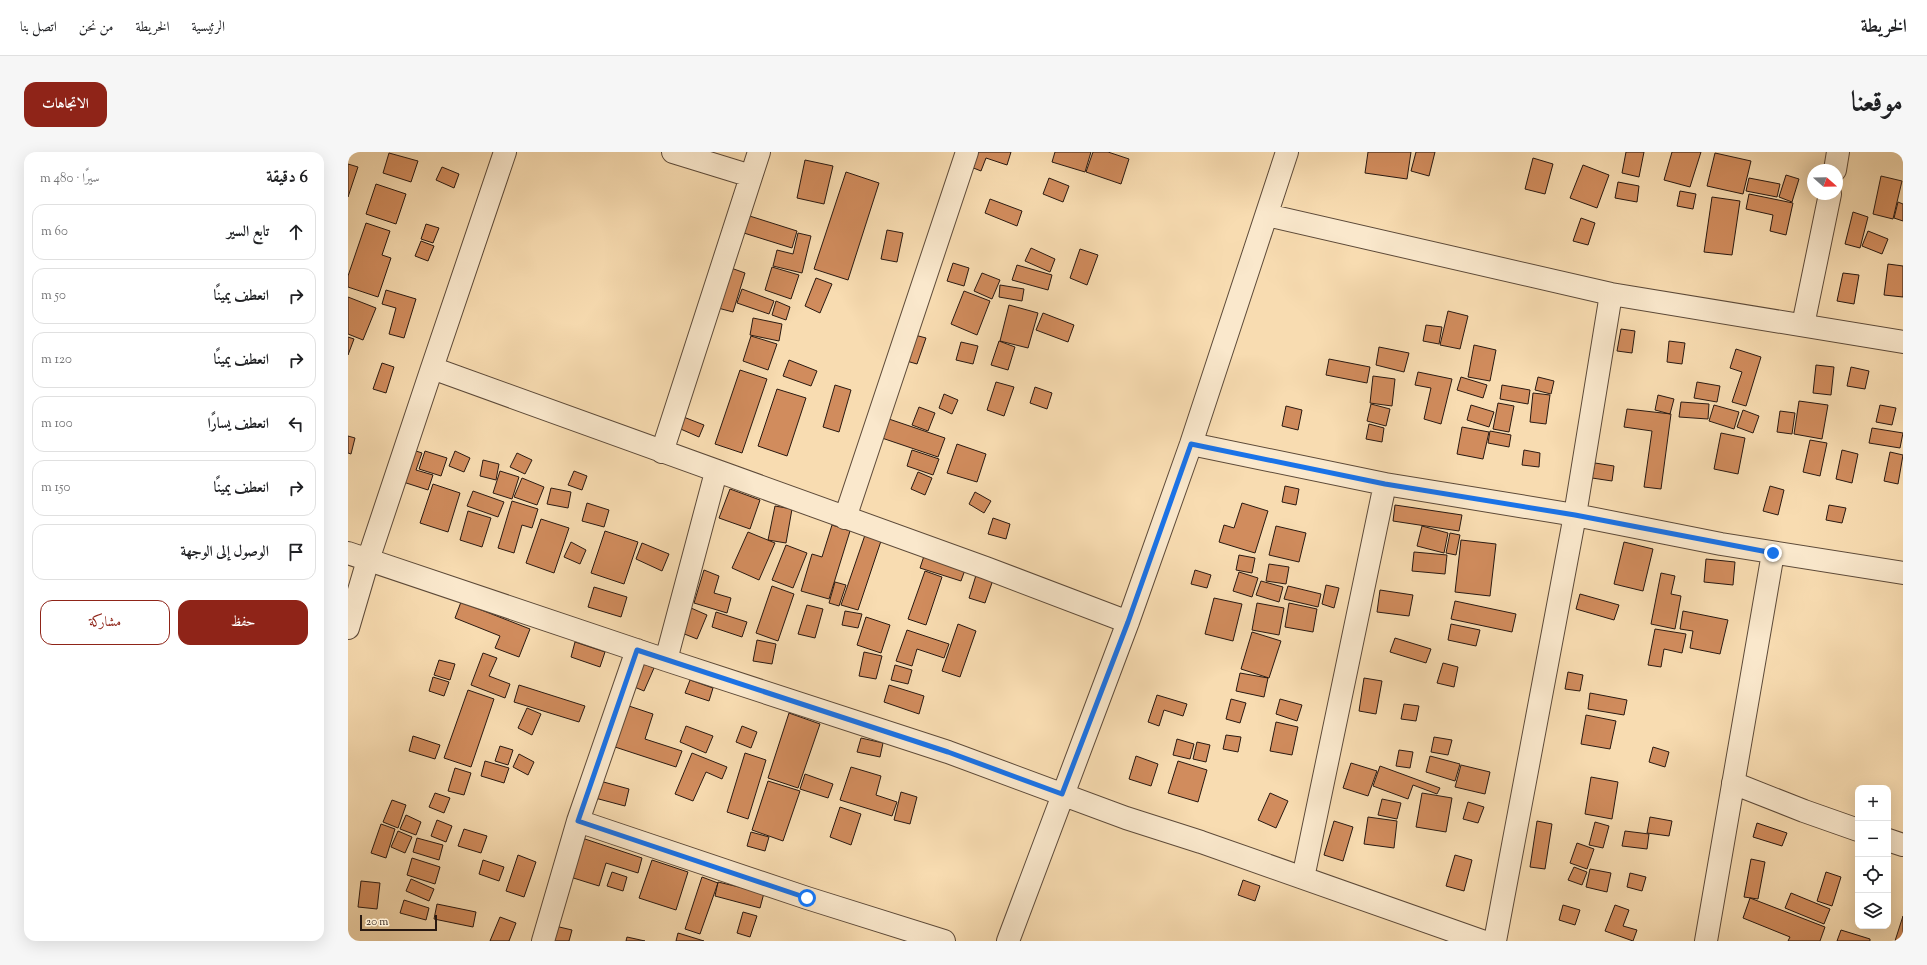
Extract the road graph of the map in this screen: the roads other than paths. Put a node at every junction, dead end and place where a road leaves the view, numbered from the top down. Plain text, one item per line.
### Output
1 (505, 152) edge
2 (673, 152) edge
3 (759, 152) edge
4 (968, 152) edge
5 (1287, 152) edge
6 (1838, 152) edge
7 (1835, 164) edge
8 (751, 176) junction
9 (1829, 200) edge
10 (1267, 215) junction
11 (1611, 294) junction
12 (1803, 325) junction
13 (1903, 342) edge
14 (432, 368) junction
15 (1191, 444) junction
16 (662, 452) junction
17 (716, 472) junction
18 (1385, 484) junction
19 (1575, 515) junction
20 (845, 518) junction
21 (1773, 553) junction
22 (358, 556) edge
23 (1903, 573) edge
24 (1128, 622) junction
25 (348, 628) edge
26 (637, 650) junction
27 (666, 660) junction
28 (1733, 783) junction
29 (1062, 794) junction
30 (578, 821) junction
31 (1855, 829) edge
32 (1891, 841) edge
33 (1903, 845) edge
34 (1303, 878) junction
35 (543, 941) edge
36 (944, 941) edge
37 (1008, 941) edge
38 (1482, 941) edge
39 (1495, 941) edge
40 (1706, 941) edge

1 - 14 street
2 - 8 street
3 - 8 street
4 - 20 street
5 - 10 street
6 - 7 street
8 - 16 street
9 - 12 street
10 - 11 street
10 - 15 street
11 - 12 street
11 - 19 street
12 - 13 street
14 - 16 street
14 - 22 street
15 - 18 street
15 - 24 street
16 - 17 street
17 - 20 street
17 - 27 street
18 - 19 street
18 - 34 street
19 - 21 street
19 - 39 street
20 - 24 street
21 - 23 street
21 - 28 street
22 - 25 street
22 - 26 street
24 - 29 street
26 - 27 street
26 - 30 street
27 - 29 street
28 - 31 street
28 - 40 street
29 - 34 street
29 - 37 street
30 - 35 street
30 - 36 street
32 - 33 street
34 - 38 street

